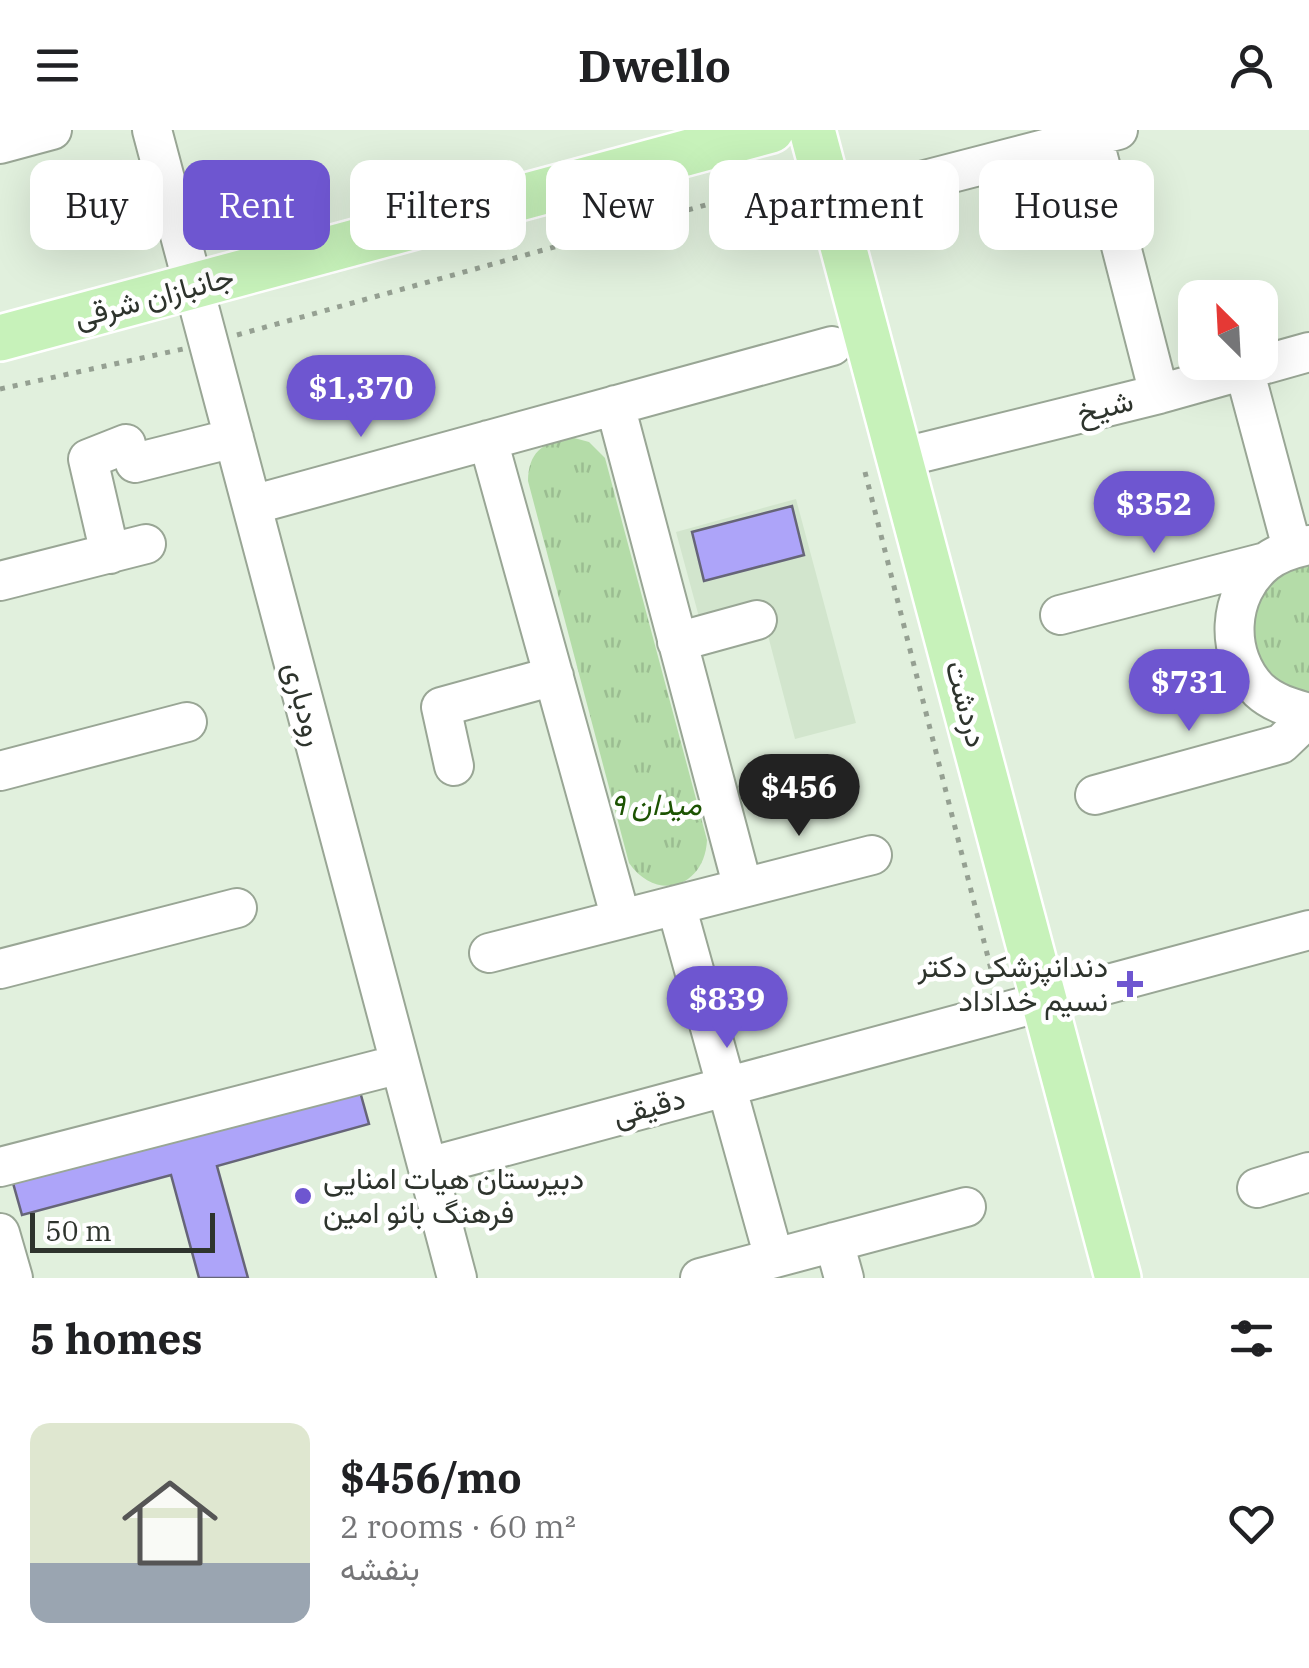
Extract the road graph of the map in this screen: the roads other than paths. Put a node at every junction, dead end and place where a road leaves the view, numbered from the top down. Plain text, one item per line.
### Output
1 (52, 130) edge
2 (152, 130) edge
3 (772, 130) edge
4 (812, 130) edge
5 (1106, 133) edge
6 (0, 144) edge
7 (813, 160) edge
8 (959, 169) edge
9 (826, 250) edge
10 (194, 286) junction
11 (0, 338) edge
12 (832, 346) dead end
13 (1309, 352) edge
14 (1278, 360) edge
15 (1205, 380) edge
16 (1247, 380) edge
17 (1159, 394) junction
18 (615, 405) junction
19 (234, 438) junction
20 (488, 440) junction
21 (881, 459) junction
22 (252, 505) junction
23 (146, 544) dead end
24 (1289, 552) edge
25 (110, 554) junction
26 (0, 581) edge
27 (1060, 614) dead end
28 (758, 620) dead end
29 (678, 642) junction
30 (554, 676) junction
31 (1309, 715) edge
32 (187, 722) dead end
33 (454, 766) dead end
34 (0, 771) edge
35 (1094, 795) dead end
36 (872, 856) dead end
37 (742, 888) junction
38 (676, 906) junction
39 (237, 908) dead end
40 (621, 919) junction
41 (1309, 930) edge
42 (489, 953) dead end
43 (0, 969) edge
44 (1023, 1006) junction
45 (400, 1064) junction
46 (726, 1086) junction
47 (0, 1167) edge
48 (428, 1167) junction
49 (1309, 1172) edge
50 (1257, 1188) dead end
51 (966, 1208) dead end
52 (0, 1233) edge
53 (774, 1258) junction
54 (839, 1260) edge
55 (447, 1276) edge
56 (711, 1277) edge
57 (12, 1278) edge
58 (1118, 1278) edge

1 - 6 street
2 - 10 street, رودباری
3 - 10 main road, جانبازان شرقی
4 - 7 main road, دردشت
5 - 8 street
5 - 17 street
9 - 21 main road, دردشت
10 - 11 main road, جانبازان شرقی
10 - 19 street, رودباری
12 - 18 street
13 - 14 street, شیخ
15 - 17 street, شیخ
16 - 24 street
17 - 21 street, شیخ
18 - 20 street
18 - 29 street
19 - 22 street, رودباری
19 - 25 street
20 - 22 street
20 - 30 street
21 - 44 main road, دردشت
22 - 45 street, رودباری
23 - 25 street
24 - 27 street
24 - 31 street
25 - 26 street
28 - 29 street
29 - 37 street
30 - 33 street
30 - 40 street
31 - 35 street
32 - 34 street
36 - 37 street
37 - 38 street
38 - 40 street
38 - 46 street
39 - 43 street
40 - 42 street
41 - 44 street, دقیقی
44 - 46 street, دقیقی
44 - 58 main road, دردشت
45 - 47 street
45 - 48 street, رودباری
46 - 48 street, دقیقی
46 - 53 street
48 - 55 street, رودباری
49 - 50 street
51 - 54 street
52 - 57 street
53 - 54 street
53 - 56 street

